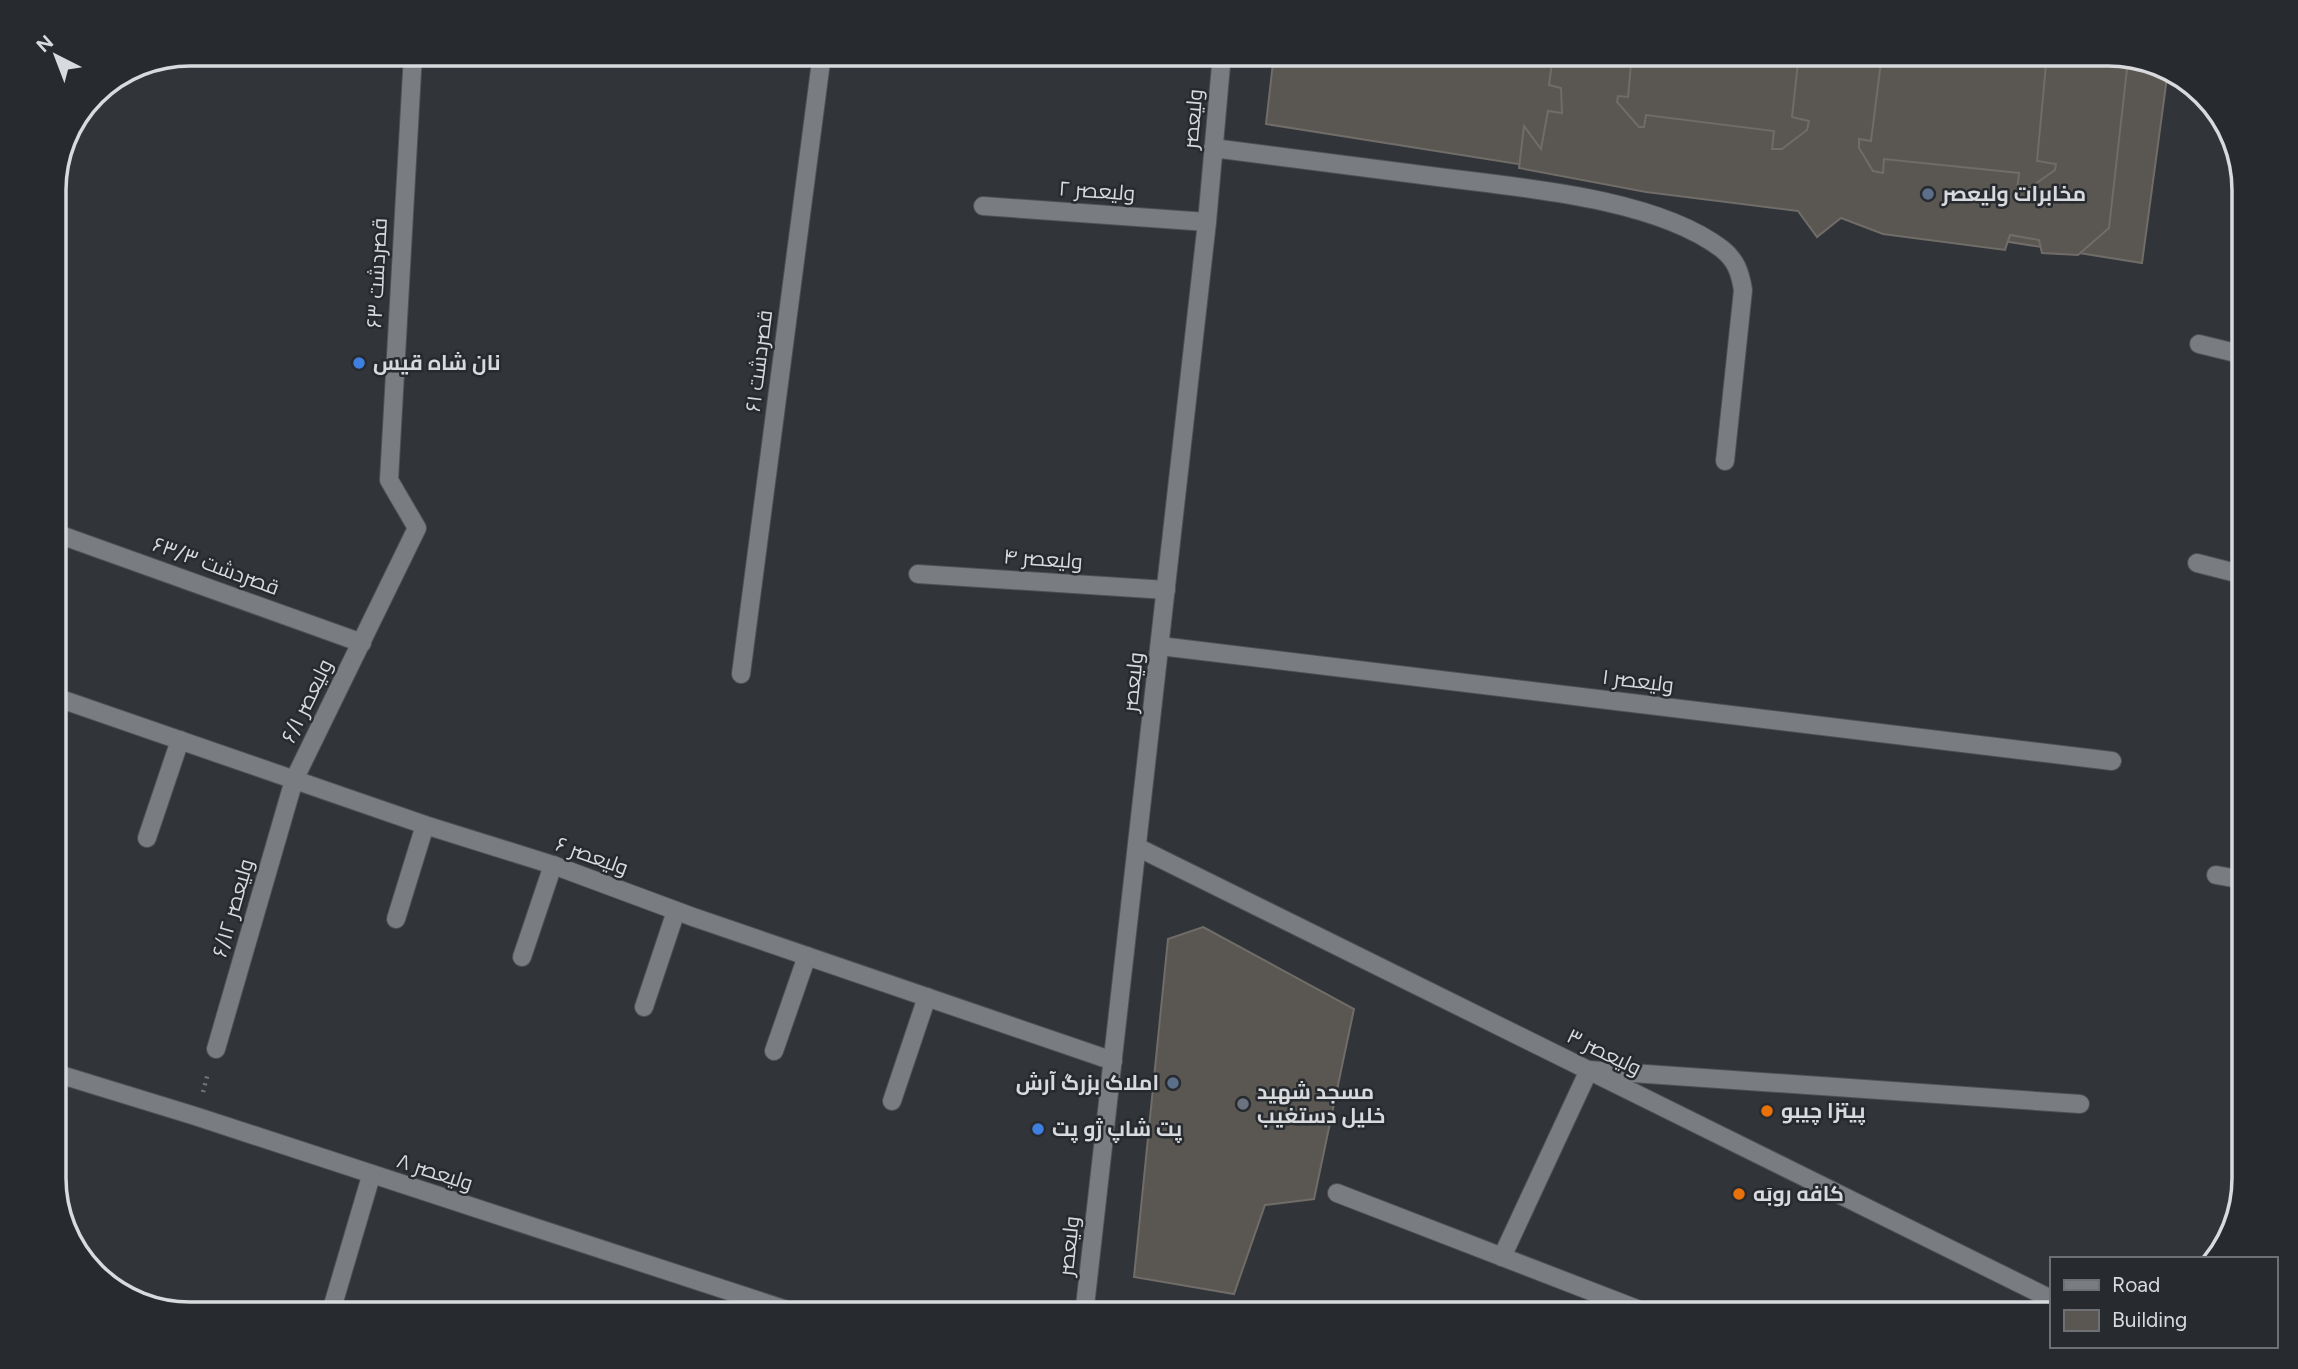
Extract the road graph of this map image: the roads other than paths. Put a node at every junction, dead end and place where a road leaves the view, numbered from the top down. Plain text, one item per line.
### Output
1 (411, 66) edge
2 (820, 66) edge
3 (1221, 66) edge
4 (1213, 148) junction
5 (982, 206) dead end
6 (1207, 222) junction
7 (2199, 344) dead end
8 (2231, 352) edge
9 (1725, 461) dead end
10 (67, 537) edge
11 (2197, 563) dead end
12 (2231, 572) edge
13 (918, 574) dead end
14 (1166, 590) junction
15 (362, 643) junction
16 (1160, 646) junction
17 (741, 674) dead end
18 (67, 701) edge
19 (180, 740) junction
20 (2112, 761) dead end
21 (294, 780) junction
22 (425, 825) junction
23 (147, 838) dead end
24 (1137, 847) junction
25 (553, 865) junction
26 (2217, 875) dead end
27 (2232, 878) edge
28 (676, 911) junction
29 (396, 919) dead end
30 (807, 956) junction
31 (522, 957) dead end
32 (927, 997) junction
33 (644, 1007) dead end
34 (216, 1049) road end
35 (774, 1051) dead end
36 (1113, 1061) junction
37 (1589, 1070) junction
38 (67, 1077) edge
39 (892, 1101) dead end
40 (2080, 1104) dead end
41 (371, 1175) junction
42 (1337, 1193) dead end
43 (1502, 1256) junction
44 (2050, 1299) edge
45 (335, 1302) edge
46 (762, 1302) edge
47 (1085, 1302) edge
48 (1619, 1302) edge

1 - 15 street, ۶۳ قصردشت
2 - 17 street, ۶۱ قصردشت
3 - 4 street, ولیعصر
4 - 6 street, ولیعصر
4 - 9 street
5 - 6 street, ۲ ولیعصر
6 - 14 street, ولیعصر
7 - 8 street
10 - 15 street, ۶۳/۳ قصردشت
11 - 12 street
13 - 14 street, ۴ ولیعصر
14 - 16 street, ولیعصر
15 - 21 street, ۶/۱ ولیعصر
16 - 20 street, ۱ ولیعصر
16 - 24 street, ولیعصر
18 - 19 street, ۶ ولیعصر
19 - 21 street, ۶ ولیعصر
19 - 23 street
21 - 22 street, ۶ ولیعصر
21 - 34 street, ۶/۱۲ ولیعصر
22 - 25 street, ۶ ولیعصر
22 - 29 street
24 - 36 street, ولیعصر
24 - 37 street, ۳ ولیعصر
25 - 28 street, ۶ ولیعصر
25 - 31 street
26 - 27 street
28 - 30 street, ۶ ولیعصر
28 - 33 street
30 - 32 street, ۶ ولیعصر
30 - 35 street
32 - 36 street, ۶ ولیعصر
32 - 39 street
36 - 47 street, ولیعصر
37 - 40 street
37 - 43 street
37 - 44 street, ۳ ولیعصر
38 - 41 street, ۸ ولیعصر
41 - 45 street
41 - 46 street, ۸ ولیعصر
42 - 43 street
43 - 48 street

